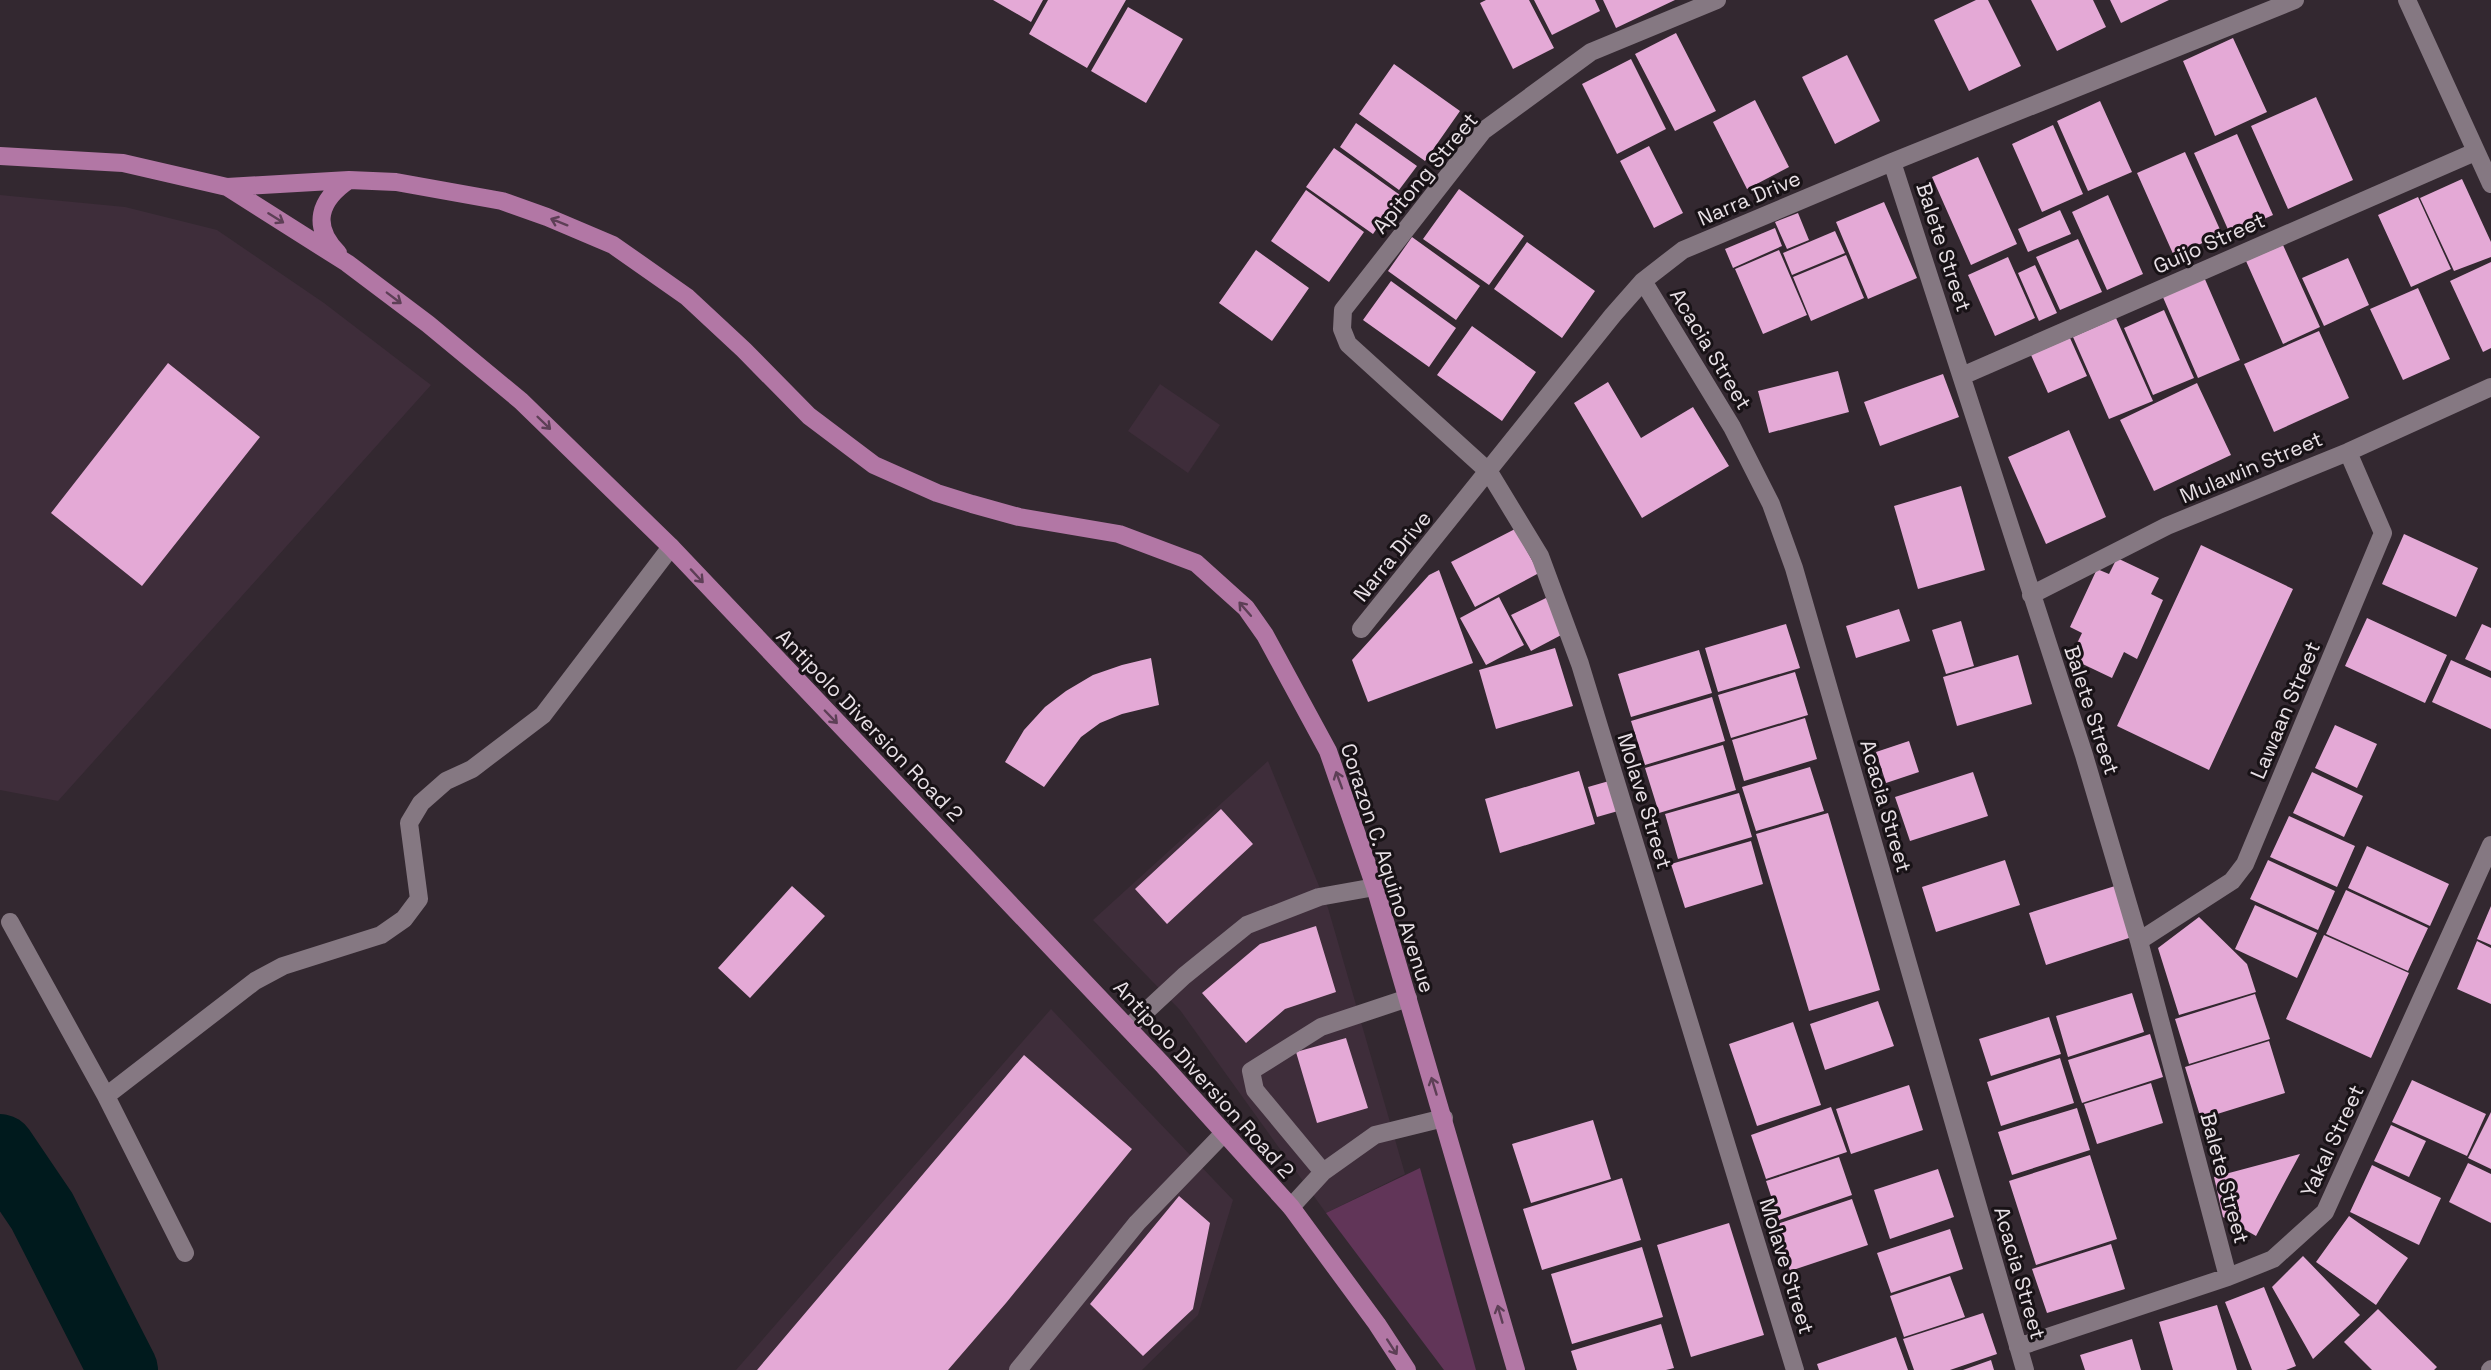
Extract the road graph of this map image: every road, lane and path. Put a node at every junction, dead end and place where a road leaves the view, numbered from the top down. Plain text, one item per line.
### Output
1 (1717, 0) edge
2 (2295, 0) edge
3 (2407, 0) edge
4 (2475, 152) junction
5 (0, 156) edge
6 (1892, 162) junction
7 (349, 180) junction
8 (2491, 184) edge
9 (227, 187) junction
10 (347, 263) junction
11 (1643, 281) junction
12 (1343, 310) joint
13 (1962, 376) junction
14 (2491, 387) edge
15 (2348, 452) junction
16 (1489, 472) junction
17 (670, 547) junction
18 (2031, 595) junction
19 (1361, 629) dead end
20 (2491, 845) edge
21 (1375, 887) junction
22 (10, 922) dead end
23 (2139, 941) junction
24 (1408, 998) junction
25 (1128, 1028) junction
26 (106, 1096) junction
27 (1444, 1118) junction
28 (1223, 1134) junction
29 (1323, 1172) junction
30 (1291, 1207) junction
31 (185, 1253) dead end
32 (2228, 1277) junction
33 (2018, 1347) junction
34 (1018, 1370) edge
35 (1407, 1370) edge
36 (1516, 1370) edge
37 (1795, 1370) edge
38 (2025, 1370) edge

1 - 12 street, Apitong Street
2 - 6 street, Narra Drive
3 - 4 street
4 - 8 street
4 - 13 street, Guijo Street
5 - 9 main road, Corazon C. Aquino Avenue
6 - 11 street, Narra Drive
6 - 13 street, Balete Street
7 - 9 main road, Corazon C. Aquino Avenue
7 - 10 main road
21 -> 7 main road, Corazon C. Aquino Avenue
9 -> 10 main road, Antipolo Diversion Road 2
10 -> 17 main road, Antipolo Diversion Road 2
11 - 16 street, Narra Drive
11 - 33 street, Acacia Street
12 - 16 street, Molave Street
13 - 18 street, Balete Street
14 - 15 street, Mulawin Street
15 - 18 street, Mulawin Street
15 - 23 street, Lawaan Street
16 - 19 street, Narra Drive
16 - 37 street, Molave Street
17 -> 25 main road, Antipolo Diversion Road 2
17 - 26 street
18 - 23 street, Balete Street
20 - 32 street, Yakal Street
21 - 24 main road, Corazon C. Aquino Avenue
21 - 25 street
22 - 26 street
23 - 32 street, Balete Street
27 -> 24 main road, Corazon C. Aquino Avenue
24 - 29 street
25 - 28 main road, Antipolo Diversion Road 2
26 - 31 street
27 - 29 street
36 -> 27 main road, Corazon C. Aquino Avenue
28 - 30 main road, Antipolo Diversion Road 2
28 - 34 street
29 - 30 street
30 -> 35 main road, Antipolo Diversion Road 2
32 - 33 street, Yakal Street
33 - 38 street, Acacia Street

